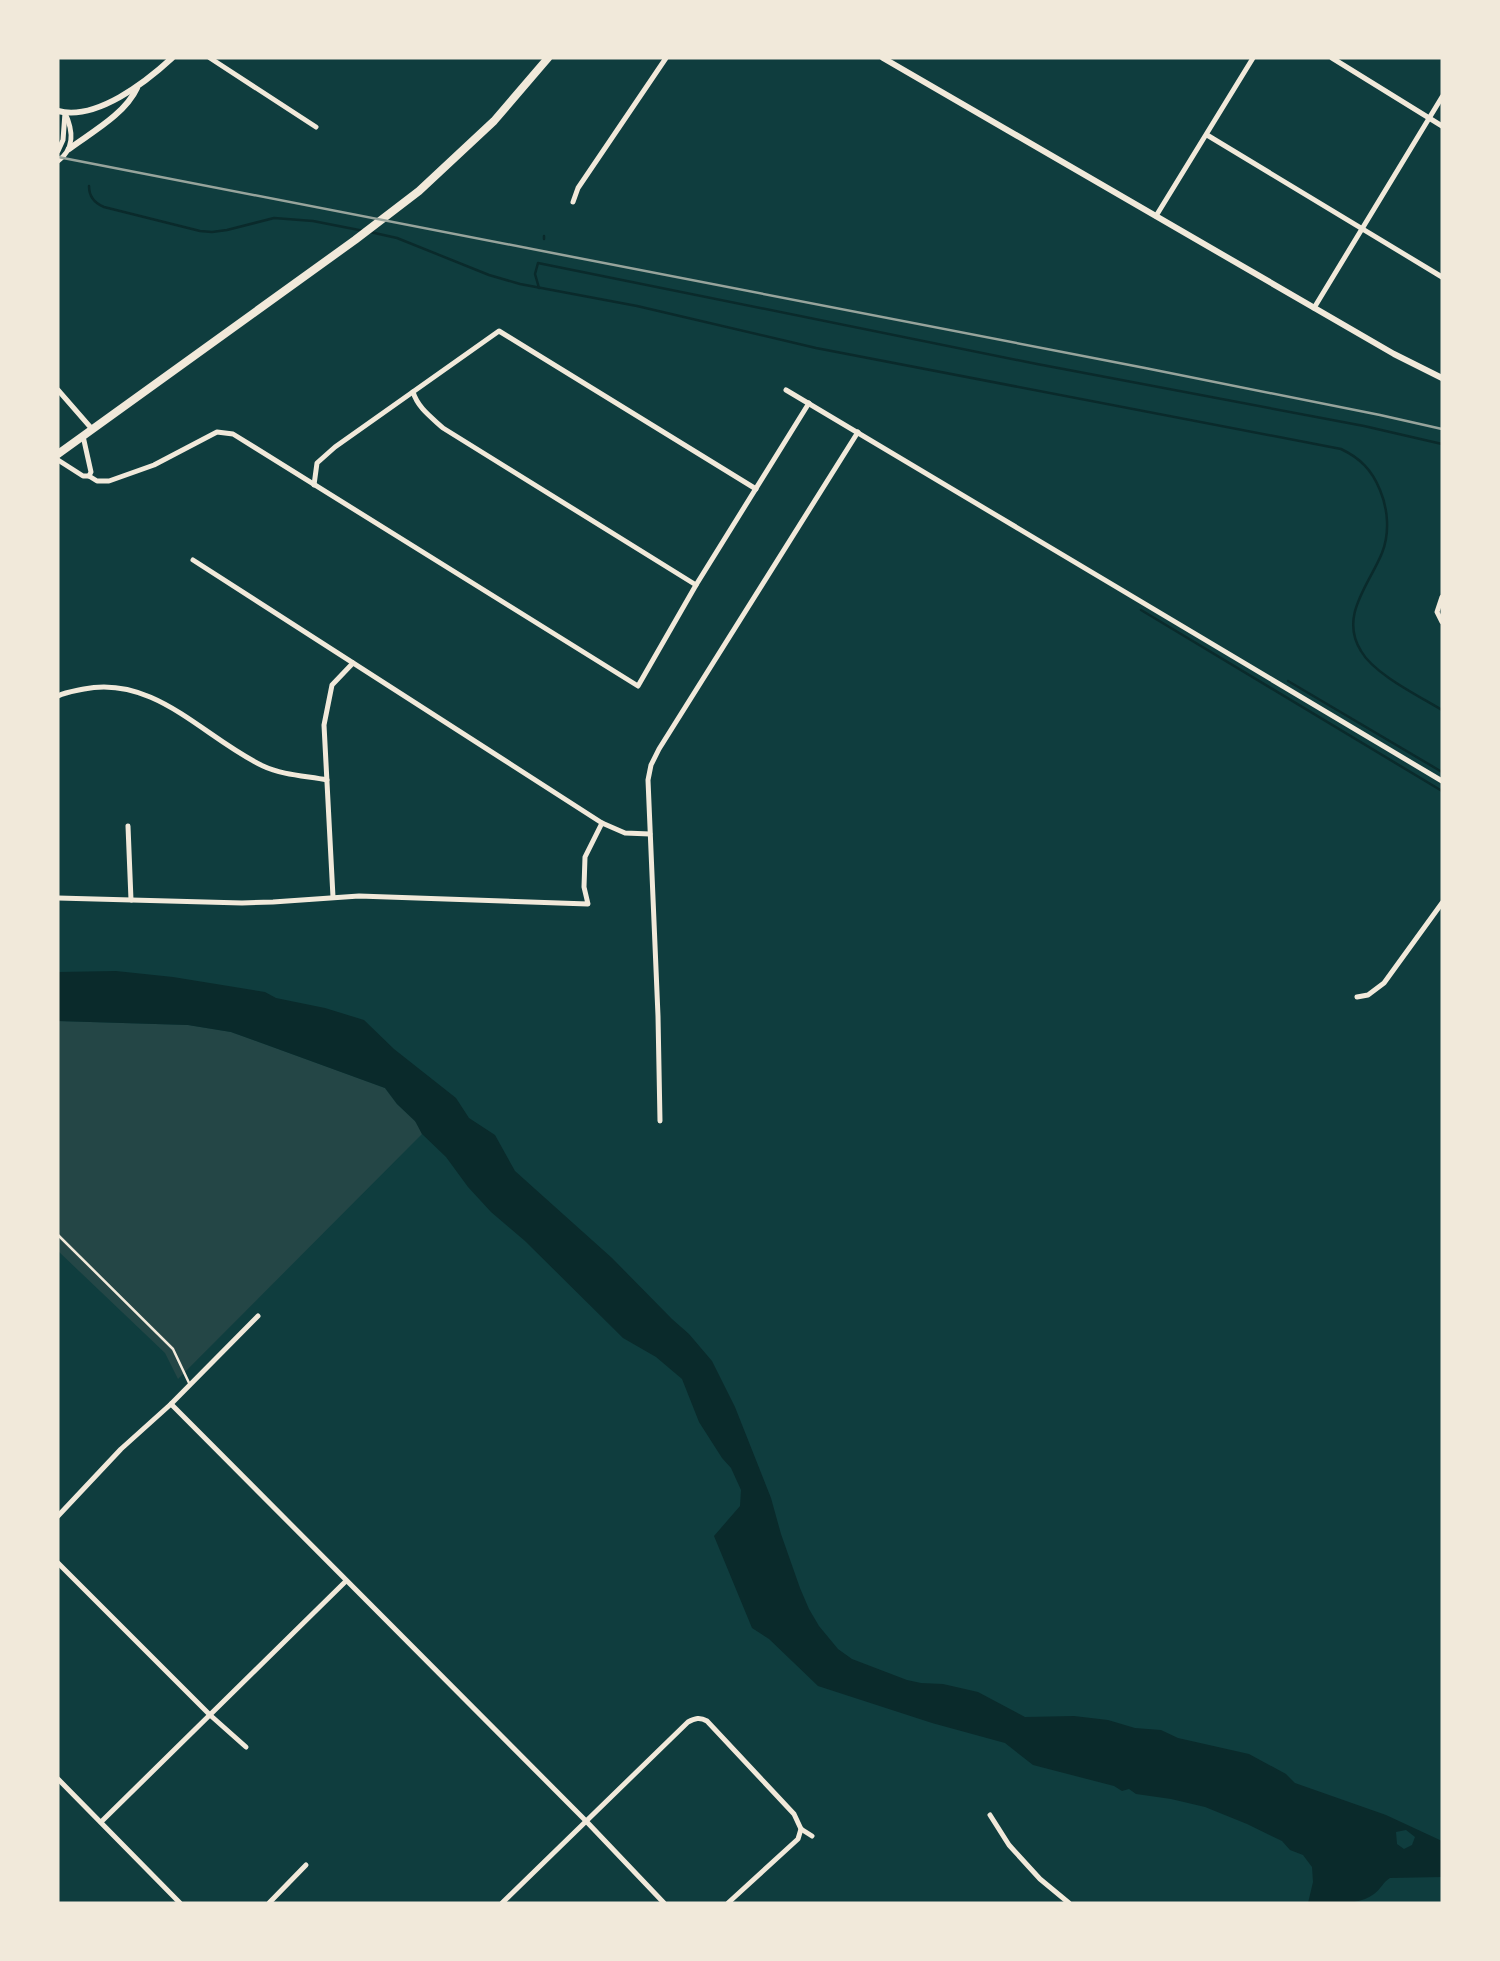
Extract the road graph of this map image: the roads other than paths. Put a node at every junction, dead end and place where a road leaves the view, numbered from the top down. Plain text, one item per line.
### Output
1 (172, 58) edge
2 (210, 58) edge
3 (548, 58) edge
4 (666, 58) edge
5 (883, 58) edge
6 (1253, 58) edge
7 (1332, 58) edge
8 (137, 87) junction
9 (1442, 97) edge
10 (61, 112) edge
11 (1429, 118) junction
12 (58, 119) edge
13 (1442, 126) edge
14 (316, 127) dead end
15 (1207, 135) junction
16 (69, 149) junction
17 (58, 151) edge
18 (58, 161) edge
19 (573, 202) dead end
20 (1156, 216) junction
21 (1361, 228) junction
22 (1442, 277) edge
23 (1314, 308) junction
24 (1442, 378) edge
25 (786, 390) dead end
26 (59, 391) edge
27 (413, 392) junction
28 (809, 403) junction
29 (92, 429) junction
30 (858, 432) junction
31 (83, 436) junction
32 (58, 453) edge
33 (58, 460) edge
34 (89, 476) junction
35 (314, 485) junction
36 (756, 489) junction
37 (193, 560) dead end
38 (696, 585) junction
39 (1442, 597) edge
40 (1442, 622) edge
41 (353, 663) junction
42 (58, 696) edge
43 (327, 780) junction
44 (1442, 781) edge
45 (602, 823) junction
46 (128, 825) dead end
47 (650, 834) junction
48 (332, 897) junction
49 (58, 898) edge
50 (131, 900) junction
51 (1442, 903) edge
52 (1357, 997) dead end
53 (660, 1121) dead end
54 (58, 1235) edge
55 (258, 1316) dead end
56 (190, 1385) junction
57 (171, 1404) junction
58 (58, 1516) edge
59 (58, 1563) edge
60 (346, 1581) junction
61 (210, 1715) junction
62 (246, 1746) dead end
63 (58, 1779) edge
64 (990, 1815) dead end
65 (586, 1821) junction
66 (101, 1822) junction
67 (801, 1829) junction
68 (812, 1836) dead end
69 (306, 1866) dead end
70 (180, 1903) edge
71 (269, 1903) edge
72 (502, 1903) edge
73 (664, 1903) edge
74 (728, 1903) edge
75 (1069, 1903) edge

1 - 8 street
2 - 14 street
3 - 29 main road
4 - 19 street
5 - 20 street
6 - 15 street
7 - 11 street
8 - 10 street
8 - 16 street
9 - 11 street
10 - 12 street
10 - 16 street
10 - 17 street
11 - 13 street
11 - 21 street
15 - 20 street
15 - 21 street
16 - 18 street
20 - 23 street
21 - 22 street
21 - 23 street
23 - 24 street
25 - 28 street
26 - 29 street
27 - 35 street
27 - 36 street
27 - 38 street
28 - 30 street
28 - 36 street
29 - 31 main road
30 - 44 street
30 - 47 street
31 - 32 main road
31 - 34 street
33 - 34 street
34 - 35 street
35 - 38 street
36 - 38 street
37 - 41 street
39 - 40 street
41 - 43 street
41 - 45 street
42 - 43 street
43 - 48 street
45 - 47 street
45 - 48 street
46 - 50 street
47 - 53 street
48 - 50 street
49 - 50 street
51 - 52 street
54 - 56 lane
55 - 56 street
56 - 57 street
57 - 58 street
57 - 60 street
59 - 61 street
60 - 61 street
60 - 65 street
61 - 62 street
61 - 66 street
63 - 66 street
64 - 75 street
65 - 67 street
65 - 72 street
65 - 73 street
66 - 70 street
67 - 68 street
67 - 74 street
69 - 71 street

